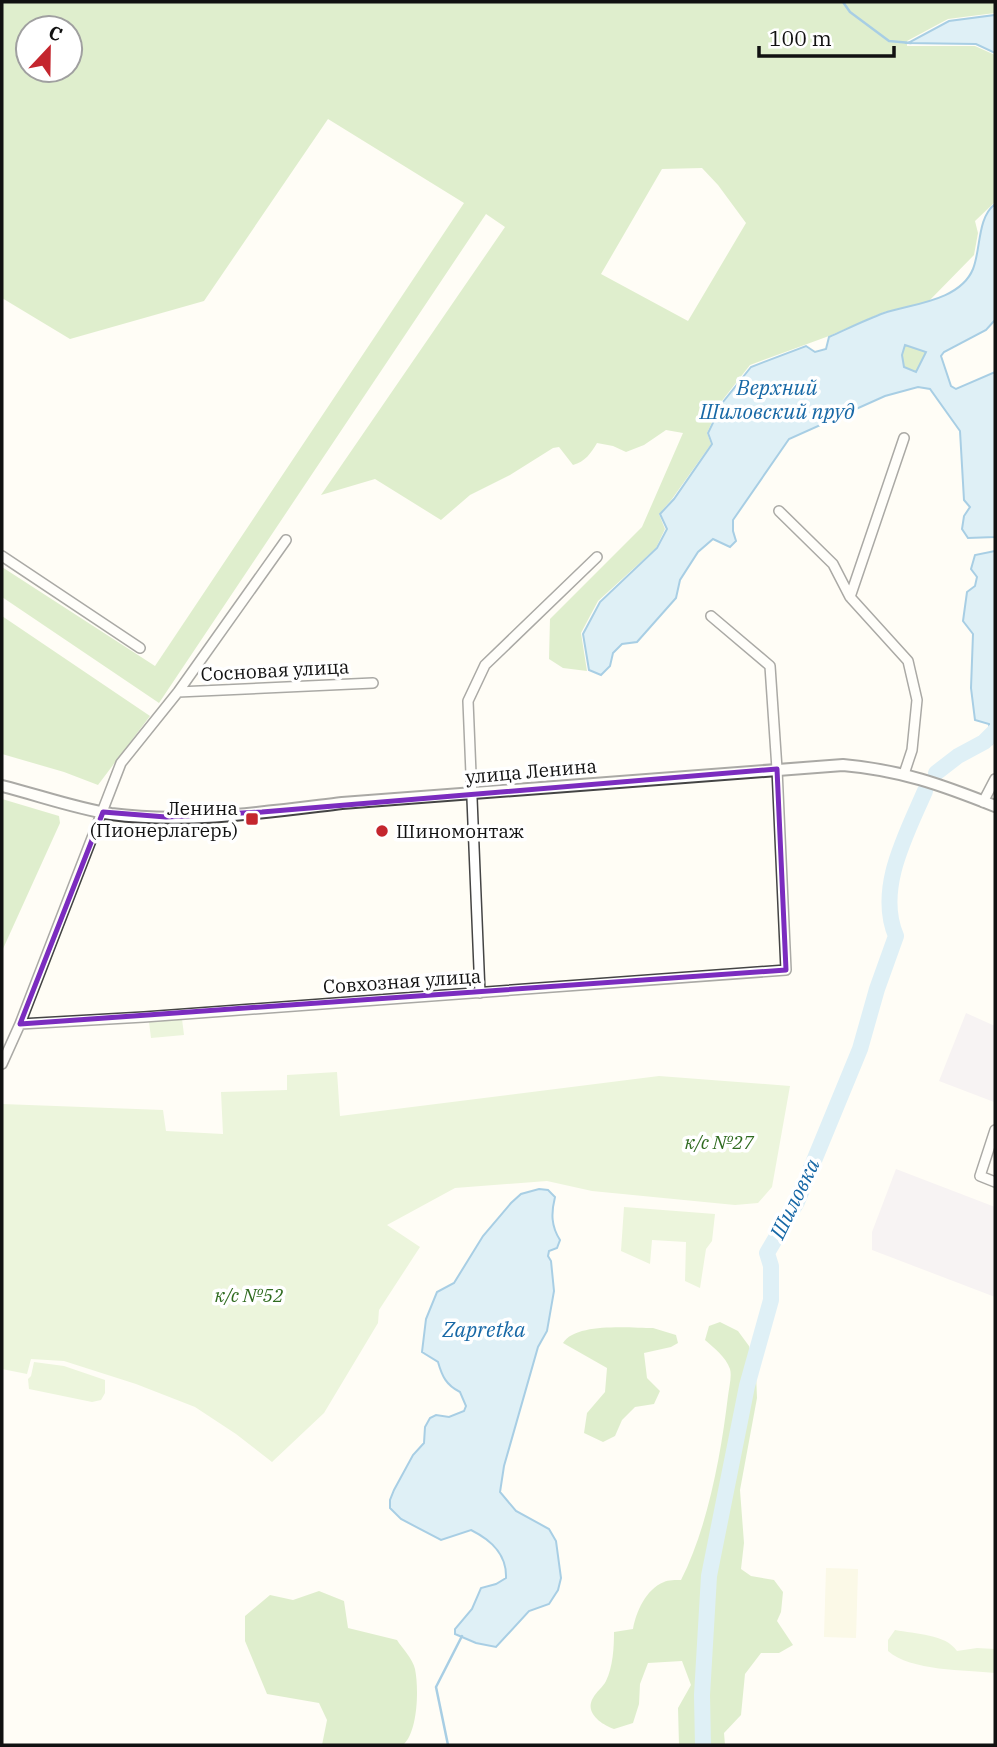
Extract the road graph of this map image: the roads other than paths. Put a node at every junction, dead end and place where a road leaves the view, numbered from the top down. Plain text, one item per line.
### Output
1 (904, 438) dead end
2 (779, 511) dead end
3 (286, 540) dead end
4 (2, 556) edge
5 (597, 557) dead end
6 (850, 597) junction
7 (711, 616) dead end
8 (140, 648) dead end
9 (373, 682) dead end
10 (178, 692) junction
11 (778, 769) junction
12 (908, 774) junction
13 (995, 779) edge
14 (2, 786) edge
15 (472, 793) junction
16 (984, 802) junction
17 (995, 806) edge
18 (103, 812) junction
19 (480, 993) junction
20 (20, 1024) junction
21 (2, 1064) edge
22 (995, 1130) edge
23 (995, 1182) edge

1 - 6 street
2 - 6 street
3 - 10 street
4 - 8 street
5 - 15 street
6 - 12 street
7 - 11 street
9 - 10 street, Сосновая улица
10 - 18 street
11 - 12 street, улица Ленина
11 - 15 street, улица Ленина
11 - 19 street, Совхозная улица
12 - 16 street, улица Ленина
13 - 16 street
14 - 18 street, улица Ленина
15 - 18 street, улица Ленина
15 - 19 street
16 - 17 street, улица Ленина
18 - 20 street
19 - 20 street, Совхозная улица
20 - 21 street
22 - 23 street

